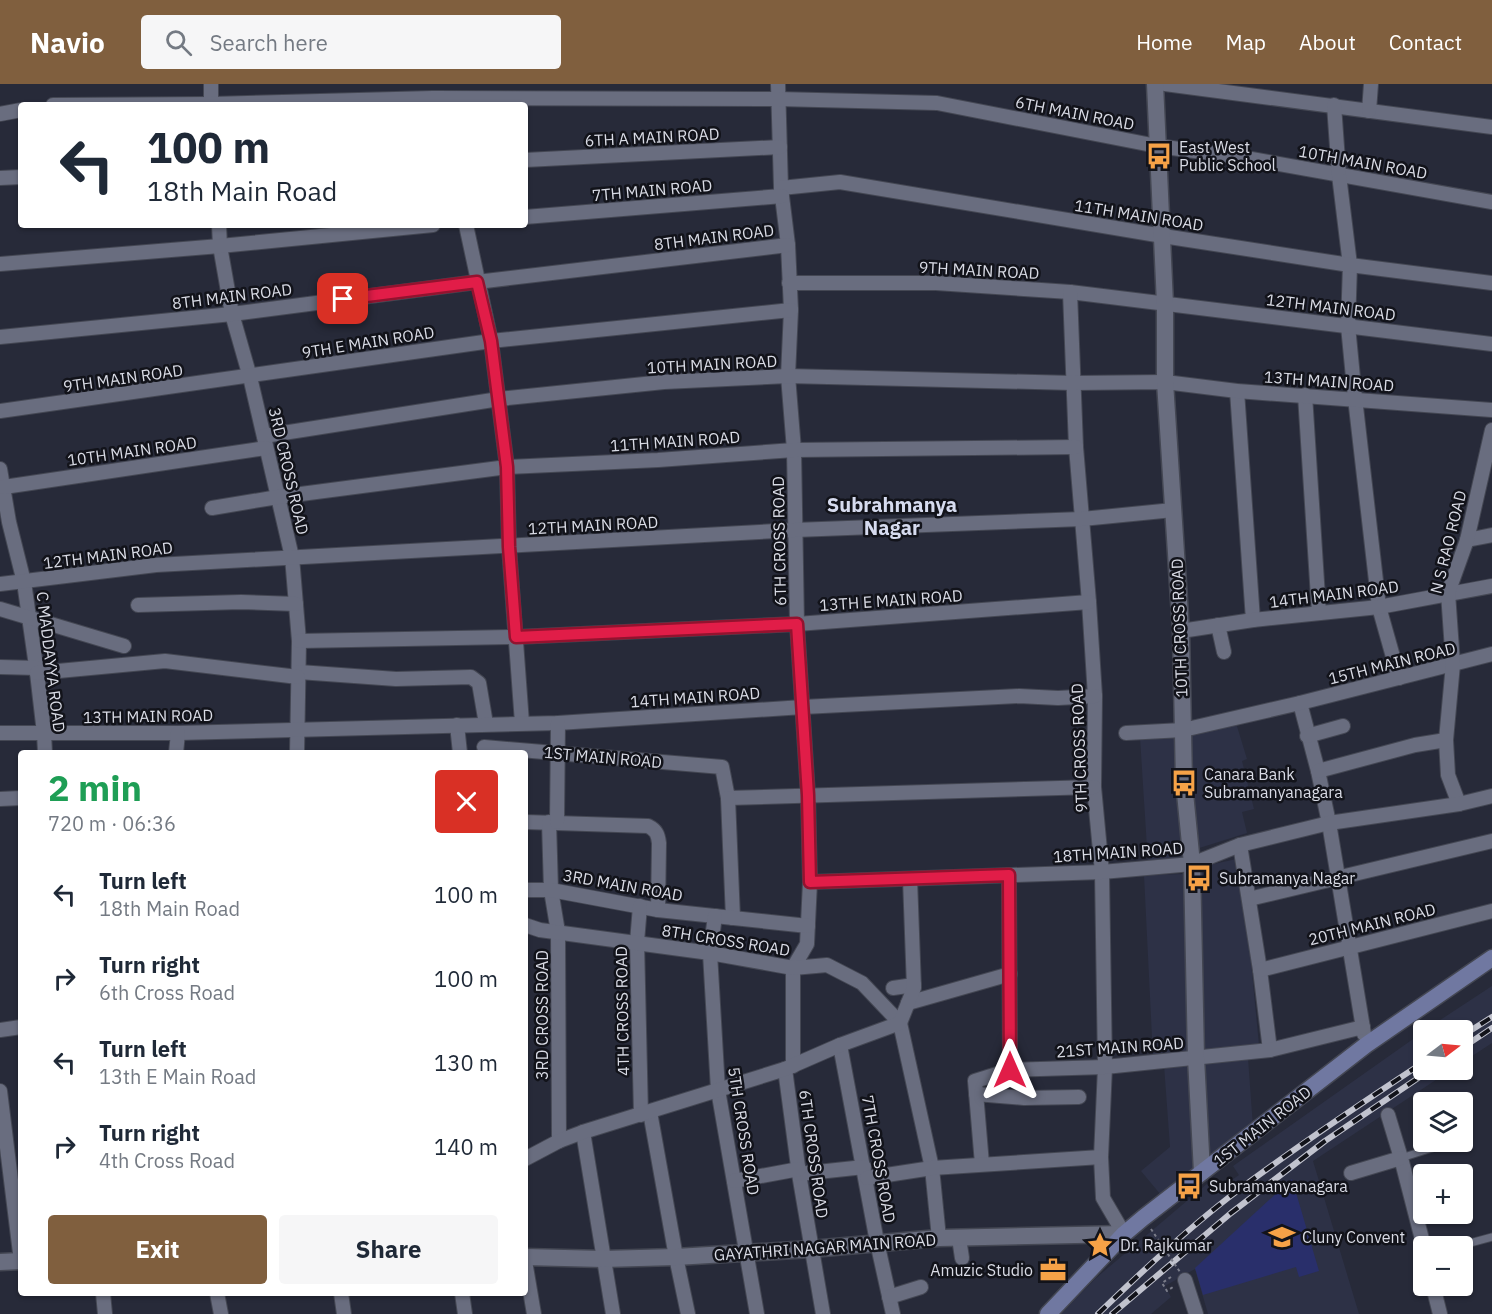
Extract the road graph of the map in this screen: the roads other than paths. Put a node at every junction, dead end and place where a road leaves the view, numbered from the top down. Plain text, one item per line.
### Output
1 (211, 84) edge
2 (430, 84) edge
3 (778, 84) edge
4 (1155, 84) edge
5 (1165, 84) edge
6 (1371, 84) edge
7 (778, 99) junction
8 (211, 102) edge
9 (434, 102) edge
10 (1334, 105) junction
11 (18, 111) edge
12 (1370, 111) junction
13 (0, 114) edge
14 (1492, 127) edge
15 (1157, 146) junction
16 (780, 147) junction
17 (528, 160) edge
18 (1339, 175) junction
19 (18, 177) edge
20 (0, 178) edge
21 (782, 192) junction
22 (1492, 202) edge
23 (528, 217) edge
24 (219, 228) edge
25 (403, 228) edge
26 (467, 228) edge
27 (1163, 236) junction
28 (788, 245) junction
29 (220, 246) junction
30 (0, 264) edge
31 (1350, 265) junction
32 (477, 282) junction
33 (789, 283) junction
34 (1492, 283) edge
35 (1070, 292) junction
36 (1165, 304) junction
37 (791, 310) junction
38 (232, 314) junction
39 (1348, 326) junction
40 (0, 337) edge
41 (491, 341) junction
42 (1492, 344) edge
43 (788, 376) junction
44 (250, 377) junction
45 (1165, 381) junction
46 (1073, 383) junction
47 (1237, 391) junction
48 (1305, 395) junction
49 (1355, 398) junction
50 (499, 399) junction
51 (1492, 410) edge
52 (0, 411) edge
53 (1492, 430) edge
54 (265, 442) junction
55 (1076, 447) junction
56 (794, 450) junction
57 (507, 467) junction
58 (1488, 467) edge
59 (0, 470) edge
60 (4, 487) junction
61 (278, 497) junction
62 (212, 508) dead end
63 (1173, 510) junction
64 (1082, 519) junction
65 (4, 522) edge
66 (795, 530) junction
67 (1492, 535) edge
68 (1467, 540) junction
69 (509, 547) junction
70 (292, 557) junction
71 (24, 582) junction
72 (0, 584) edge
73 (1492, 586) edge
74 (1448, 593) junction
75 (1089, 602) junction
76 (296, 604) junction
77 (138, 605) dead end
78 (1379, 607) junction
79 (0, 609) edge
80 (1319, 613) junction
81 (28, 617) junction
82 (1253, 620) junction
83 (797, 624) junction
84 (1218, 626) junction
85 (1181, 631) junction
86 (516, 637) junction
87 (299, 640) junction
88 (124, 646) dead end
89 (1224, 652) dead end
90 (1492, 654) edge
91 (1453, 664) junction
92 (0, 667) edge
93 (37, 670) junction
94 (298, 674) junction
95 (1399, 678) junction
96 (1095, 696) junction
97 (1300, 703) junction
98 (803, 707) junction
99 (522, 723) junction
100 (558, 723) junction
101 (484, 724) junction
102 (457, 725) junction
103 (1343, 726) dead end
104 (297, 729) junction
105 (1183, 730) junction
106 (0, 733) edge
107 (44, 733) junction
108 (178, 733) junction
109 (1126, 733) dead end
110 (1307, 736) junction
111 (1446, 740) junction
112 (45, 750) edge
113 (176, 750) edge
114 (297, 750) edge
115 (460, 750) edge
116 (484, 750) edge
117 (528, 752) edge
118 (558, 753) junction
119 (1318, 771) junction
120 (1094, 787) junction
121 (808, 795) junction
122 (1492, 796) edge
123 (18, 798) edge
124 (728, 798) junction
125 (0, 799) edge
126 (1459, 804) junction
127 (528, 822) edge
128 (553, 822) junction
129 (1329, 823) junction
130 (1492, 841) edge
131 (1240, 845) junction
132 (1192, 864) junction
133 (1102, 872) junction
134 (1009, 875) junction
135 (1338, 877) junction
136 (910, 879) junction
137 (810, 882) junction
138 (528, 890) edge
139 (551, 890) junction
140 (1249, 899) junction
141 (640, 906) junction
142 (658, 910) junction
143 (1492, 911) edge
144 (715, 916) junction
145 (733, 918) junction
146 (528, 926) edge
147 (808, 926) junction
148 (558, 932) junction
149 (637, 942) junction
150 (1350, 947) junction
151 (710, 953) junction
152 (1492, 958) edge
153 (793, 968) junction
154 (1260, 970) junction
155 (1010, 974) junction
156 (914, 985) junction
157 (893, 988) dead end
158 (908, 1003) junction
159 (900, 1023) junction
160 (18, 1027) edge
161 (1363, 1027) junction
162 (0, 1030) edge
163 (840, 1045) junction
164 (1365, 1045) junction
165 (1270, 1050) junction
166 (1196, 1058) junction
167 (789, 1067) junction
168 (1105, 1067) junction
169 (1010, 1070) junction
170 (718, 1090) junction
171 (0, 1091) edge
172 (976, 1094) junction
173 (1079, 1097) dead end
174 (646, 1114) junction
175 (1388, 1115) dead end
176 (583, 1132) junction
177 (559, 1141) junction
178 (1413, 1150) edge
179 (1400, 1153) junction
180 (528, 1157) edge
181 (1101, 1157) junction
182 (982, 1164) junction
183 (932, 1168) junction
184 (799, 1171) junction
185 (1202, 1172) junction
186 (866, 1173) junction
187 (1351, 1173) dead end
188 (734, 1181) junction
189 (1124, 1234) junction
190 (1421, 1236) edge
191 (18, 1237) edge
192 (1492, 1237) edge
193 (939, 1238) junction
194 (959, 1238) junction
195 (877, 1242) junction
196 (1473, 1242) edge
197 (812, 1249) junction
198 (747, 1253) junction
199 (676, 1257) junction
200 (603, 1258) junction
201 (962, 1258) dead end
202 (528, 1259) edge
203 (18, 1261) edge
204 (0, 1262) edge
205 (1183, 1276) road end
206 (528, 1277) edge
207 (921, 1287) dead end
208 (103, 1296) edge
209 (218, 1296) edge
210 (341, 1296) edge
211 (462, 1296) edge
212 (1436, 1296) edge
213 (889, 1298) junction
214 (105, 1314) edge
215 (221, 1314) edge
216 (344, 1314) edge
217 (465, 1314) edge
218 (534, 1314) edge
219 (613, 1314) edge
220 (688, 1314) edge
221 (758, 1314) edge
222 (823, 1314) edge
223 (893, 1314) edge
224 (1048, 1314) edge
225 (1196, 1314) edge
226 (1440, 1314) edge

1 - 8 street
2 - 9 street
3 - 7 street, 6TH CROSS ROAD
4 - 15 street, 10TH CROSS ROAD
5 - 10 street
6 - 12 street
7 - 9 street, 6TH MAIN ROAD
7 - 15 street, 6TH MAIN ROAD
7 - 16 street, 6TH CROSS ROAD
10 - 12 street
10 - 18 street
11 - 13 street
12 - 14 street
15 - 18 street, 10TH MAIN ROAD
15 - 27 street, 10TH CROSS ROAD
16 - 17 street, 6TH A MAIN ROAD
16 - 21 street, 6TH CROSS ROAD
18 - 22 street, 10TH MAIN ROAD
18 - 31 street
19 - 20 street
21 - 23 street, 7TH MAIN ROAD
21 - 27 street, 11TH MAIN ROAD
21 - 28 street, 6TH CROSS ROAD
24 - 29 street, 3RD CROSS ROAD
25 - 29 street
26 - 32 street
27 - 31 street, 11TH MAIN ROAD
27 - 36 street, 10TH CROSS ROAD
28 - 32 street, 8TH MAIN ROAD
28 - 33 street, 6TH CROSS ROAD
29 - 30 street
29 - 38 street, 3RD CROSS ROAD
31 - 34 street, 11TH MAIN ROAD
31 - 39 street
32 - 38 street, 8TH MAIN ROAD
32 - 41 street
33 - 35 street, 9TH MAIN ROAD
33 - 37 street, 6TH CROSS ROAD
35 - 36 street, 9TH MAIN ROAD
35 - 46 street, 9TH CROSS ROAD
36 - 39 street, 12TH MAIN ROAD
36 - 45 street, 10TH CROSS ROAD
37 - 41 street
37 - 43 street, 6TH CROSS ROAD
38 - 40 street, 8TH MAIN ROAD
38 - 44 street, 3RD CROSS ROAD
39 - 42 street, 12TH MAIN ROAD
39 - 49 street
41 - 44 street, 9TH E MAIN ROAD
41 - 50 street
43 - 46 street, 10TH MAIN ROAD
43 - 50 street, 10TH MAIN ROAD
43 - 56 street, 6TH CROSS ROAD
44 - 52 street, 9TH MAIN ROAD
44 - 54 street, 3RD CROSS ROAD
45 - 46 street, 10TH MAIN ROAD
45 - 47 street, 13TH MAIN ROAD
45 - 63 street, 10TH CROSS ROAD
46 - 55 street, 9TH CROSS ROAD
47 - 48 street, 13TH MAIN ROAD
47 - 82 street
48 - 49 street, 13TH MAIN ROAD
48 - 80 street
49 - 51 street, 13TH MAIN ROAD
49 - 78 street
50 - 54 street, 10TH MAIN ROAD
50 - 57 street
53 - 58 street, N S RAO ROAD
54 - 60 street, 10TH MAIN ROAD
54 - 61 street, 3RD CROSS ROAD
55 - 56 street, 11TH MAIN ROAD
55 - 64 street, 9TH CROSS ROAD
56 - 57 street, 11TH MAIN ROAD
56 - 66 street, 6TH CROSS ROAD
57 - 61 street, 11TH MAIN ROAD
57 - 69 street
58 - 68 street, N S RAO ROAD
59 - 60 street, C MADDAYYA ROAD
60 - 65 street, C MADDAYYA ROAD
61 - 62 street, 11TH MAIN ROAD
61 - 70 street, 3RD CROSS ROAD
63 - 64 street, 12TH MAIN ROAD
63 - 85 street, 10TH CROSS ROAD
64 - 66 street, 12TH MAIN ROAD
64 - 75 street, 9TH CROSS ROAD
65 - 71 street, C MADDAYYA ROAD
66 - 69 street, 12TH MAIN ROAD
66 - 83 street, 6TH CROSS ROAD
67 - 68 street
68 - 74 street, N S RAO ROAD
69 - 70 street, 12TH MAIN ROAD
69 - 86 street
70 - 71 street, 12TH MAIN ROAD
70 - 76 street, 3RD CROSS ROAD
71 - 72 street, 12TH MAIN ROAD
71 - 81 street, C MADDAYYA ROAD
73 - 74 street, 14TH MAIN ROAD
74 - 78 street, 14TH MAIN ROAD
74 - 91 street, N S RAO ROAD
75 - 83 street, 13TH E MAIN ROAD
75 - 96 street, 9TH CROSS ROAD
76 - 77 street
76 - 87 street, 3RD CROSS ROAD
78 - 80 street, 14TH MAIN ROAD
78 - 95 street
79 - 81 street
80 - 82 street, 14TH MAIN ROAD
81 - 88 street
81 - 93 street, C MADDAYYA ROAD
82 - 84 street, 14TH MAIN ROAD
83 - 86 street, 13TH E MAIN ROAD
83 - 98 street, 6TH CROSS ROAD
84 - 85 street, 14TH MAIN ROAD
84 - 89 street
85 - 105 street, 10TH CROSS ROAD
86 - 87 street
86 - 99 street
87 - 94 street, 3RD CROSS ROAD
90 - 91 street, 15TH MAIN ROAD
91 - 95 street, 15TH MAIN ROAD
91 - 111 street, N S RAO ROAD
92 - 93 street
93 - 94 street
93 - 107 street, C MADDAYYA ROAD
94 - 101 street
94 - 104 street, 3RD CROSS ROAD
95 - 97 street, 15TH MAIN ROAD
96 - 98 street, 14TH MAIN ROAD
96 - 120 street, 9TH CROSS ROAD
97 - 105 street, 15TH MAIN ROAD
97 - 110 street
98 - 100 street, 14TH MAIN ROAD
98 - 121 street, 6TH CROSS ROAD
99 - 100 street, 14TH MAIN ROAD
99 - 101 street, 14TH MAIN ROAD
100 - 118 street, 3RD CROSS ROAD
101 - 102 street, 14TH MAIN ROAD
101 - 116 street
102 - 104 street, 14TH MAIN ROAD
102 - 115 street
103 - 110 street
104 - 108 street, 13TH MAIN ROAD
104 - 114 street
105 - 109 street, 15TH MAIN ROAD
105 - 132 street, 10TH CROSS ROAD
106 - 107 street, 13TH MAIN ROAD
107 - 108 street, 13TH MAIN ROAD
107 - 112 street, C MADDAYYA ROAD
108 - 113 street
110 - 119 street
111 - 119 street
111 - 126 street, N S RAO ROAD
117 - 118 street, 1ST MAIN ROAD
118 - 124 street, 1ST MAIN ROAD
118 - 128 street, 3RD CROSS ROAD
119 - 129 street
120 - 121 street
120 - 133 street, 9TH CROSS ROAD
121 - 124 street
121 - 137 street, 6TH CROSS ROAD
122 - 126 street, 18TH MAIN ROAD
123 - 125 street
124 - 145 street
126 - 129 street, 18TH MAIN ROAD
127 - 128 street
128 - 139 street, 3RD CROSS ROAD
128 - 142 street
129 - 131 street, 18TH MAIN ROAD
129 - 135 street
130 - 135 street
131 - 132 street, 18TH MAIN ROAD
131 - 140 street
132 - 133 street, 18TH MAIN ROAD
132 - 166 street, 10TH CROSS ROAD
133 - 134 street, 18TH MAIN ROAD
133 - 168 street, 9TH CROSS ROAD
134 - 136 street, 18TH MAIN ROAD
134 - 155 street
135 - 140 street
135 - 150 street
136 - 137 street, 18TH MAIN ROAD
136 - 156 street
137 - 147 street, 6TH CROSS ROAD
138 - 139 street, 3RD MAIN ROAD
139 - 141 street, 3RD MAIN ROAD
139 - 148 street, 3RD CROSS ROAD
140 - 154 street
141 - 142 street, 3RD MAIN ROAD
141 - 149 street, 4TH CROSS ROAD
142 - 144 street, 3RD MAIN ROAD
143 - 150 street, 20TH MAIN ROAD
144 - 145 street, 3RD MAIN ROAD
144 - 151 street, 5TH CROSS ROAD
145 - 147 street, 3RD MAIN ROAD
146 - 148 street, 8TH CROSS ROAD
147 - 153 street, 6TH CROSS ROAD
148 - 149 street, 8TH CROSS ROAD
148 - 177 street, 3RD CROSS ROAD
149 - 151 street, 8TH CROSS ROAD
149 - 174 street, 4TH CROSS ROAD
150 - 154 street, 20TH MAIN ROAD
150 - 161 street
151 - 153 street, 8TH CROSS ROAD
151 - 170 street, 5TH CROSS ROAD
152 - 164 main road, 1ST MAIN ROAD
153 - 159 street, 8TH CROSS ROAD
153 - 167 street, 6TH CROSS ROAD
154 - 165 street
155 - 158 street
155 - 169 street
156 - 157 street
156 - 158 street
158 - 159 street
159 - 163 street
159 - 183 street
160 - 162 street
161 - 164 street
161 - 165 street, 21ST MAIN ROAD
163 - 167 street
163 - 186 street, 7TH CROSS ROAD
164 - 185 main road, 1ST MAIN ROAD
165 - 166 street, 21ST MAIN ROAD
166 - 168 street, 21ST MAIN ROAD
166 - 185 street, 10TH CROSS ROAD
167 - 170 street
167 - 184 street, 6TH CROSS ROAD
168 - 169 street, 21ST MAIN ROAD
168 - 181 street, 9TH CROSS ROAD
169 - 172 street, 21ST MAIN ROAD
170 - 174 street
170 - 188 street, 5TH CROSS ROAD
171 - 191 street
172 - 173 street
172 - 182 street
174 - 176 street
174 - 199 street, 4TH CROSS ROAD
175 - 179 street
176 - 177 street
176 - 200 street
177 - 180 street
178 - 179 lane
179 - 187 street
179 - 190 street
181 - 182 street
181 - 189 street, 9TH CROSS ROAD
182 - 183 street
183 - 186 street
183 - 193 street
184 - 186 street
184 - 188 street
184 - 197 street, 6TH CROSS ROAD
185 - 189 main road, 1ST MAIN ROAD
186 - 195 street, 7TH CROSS ROAD
188 - 198 street, 5TH CROSS ROAD
189 - 194 street, GAYATHRI NAGAR MAIN ROAD
189 - 224 main road, 1ST MAIN ROAD
192 - 196 lane
193 - 194 street, GAYATHRI NAGAR MAIN ROAD
193 - 195 street, GAYATHRI NAGAR MAIN ROAD
194 - 201 street
195 - 197 street, GAYATHRI NAGAR MAIN ROAD
195 - 213 street, 7TH CROSS ROAD
197 - 198 street, GAYATHRI NAGAR MAIN ROAD
197 - 222 street, 6TH CROSS ROAD
198 - 199 street, GAYATHRI NAGAR MAIN ROAD
198 - 221 street, 5TH CROSS ROAD
199 - 200 street, GAYATHRI NAGAR MAIN ROAD
199 - 220 street, 4TH CROSS ROAD
200 - 202 street, GAYATHRI NAGAR MAIN ROAD
200 - 219 street
203 - 204 street
205 - 225 street
206 - 218 street
207 - 213 street
208 - 214 street
209 - 215 street
210 - 216 street
211 - 217 street
212 - 226 street
213 - 223 street, 7TH CROSS ROAD

